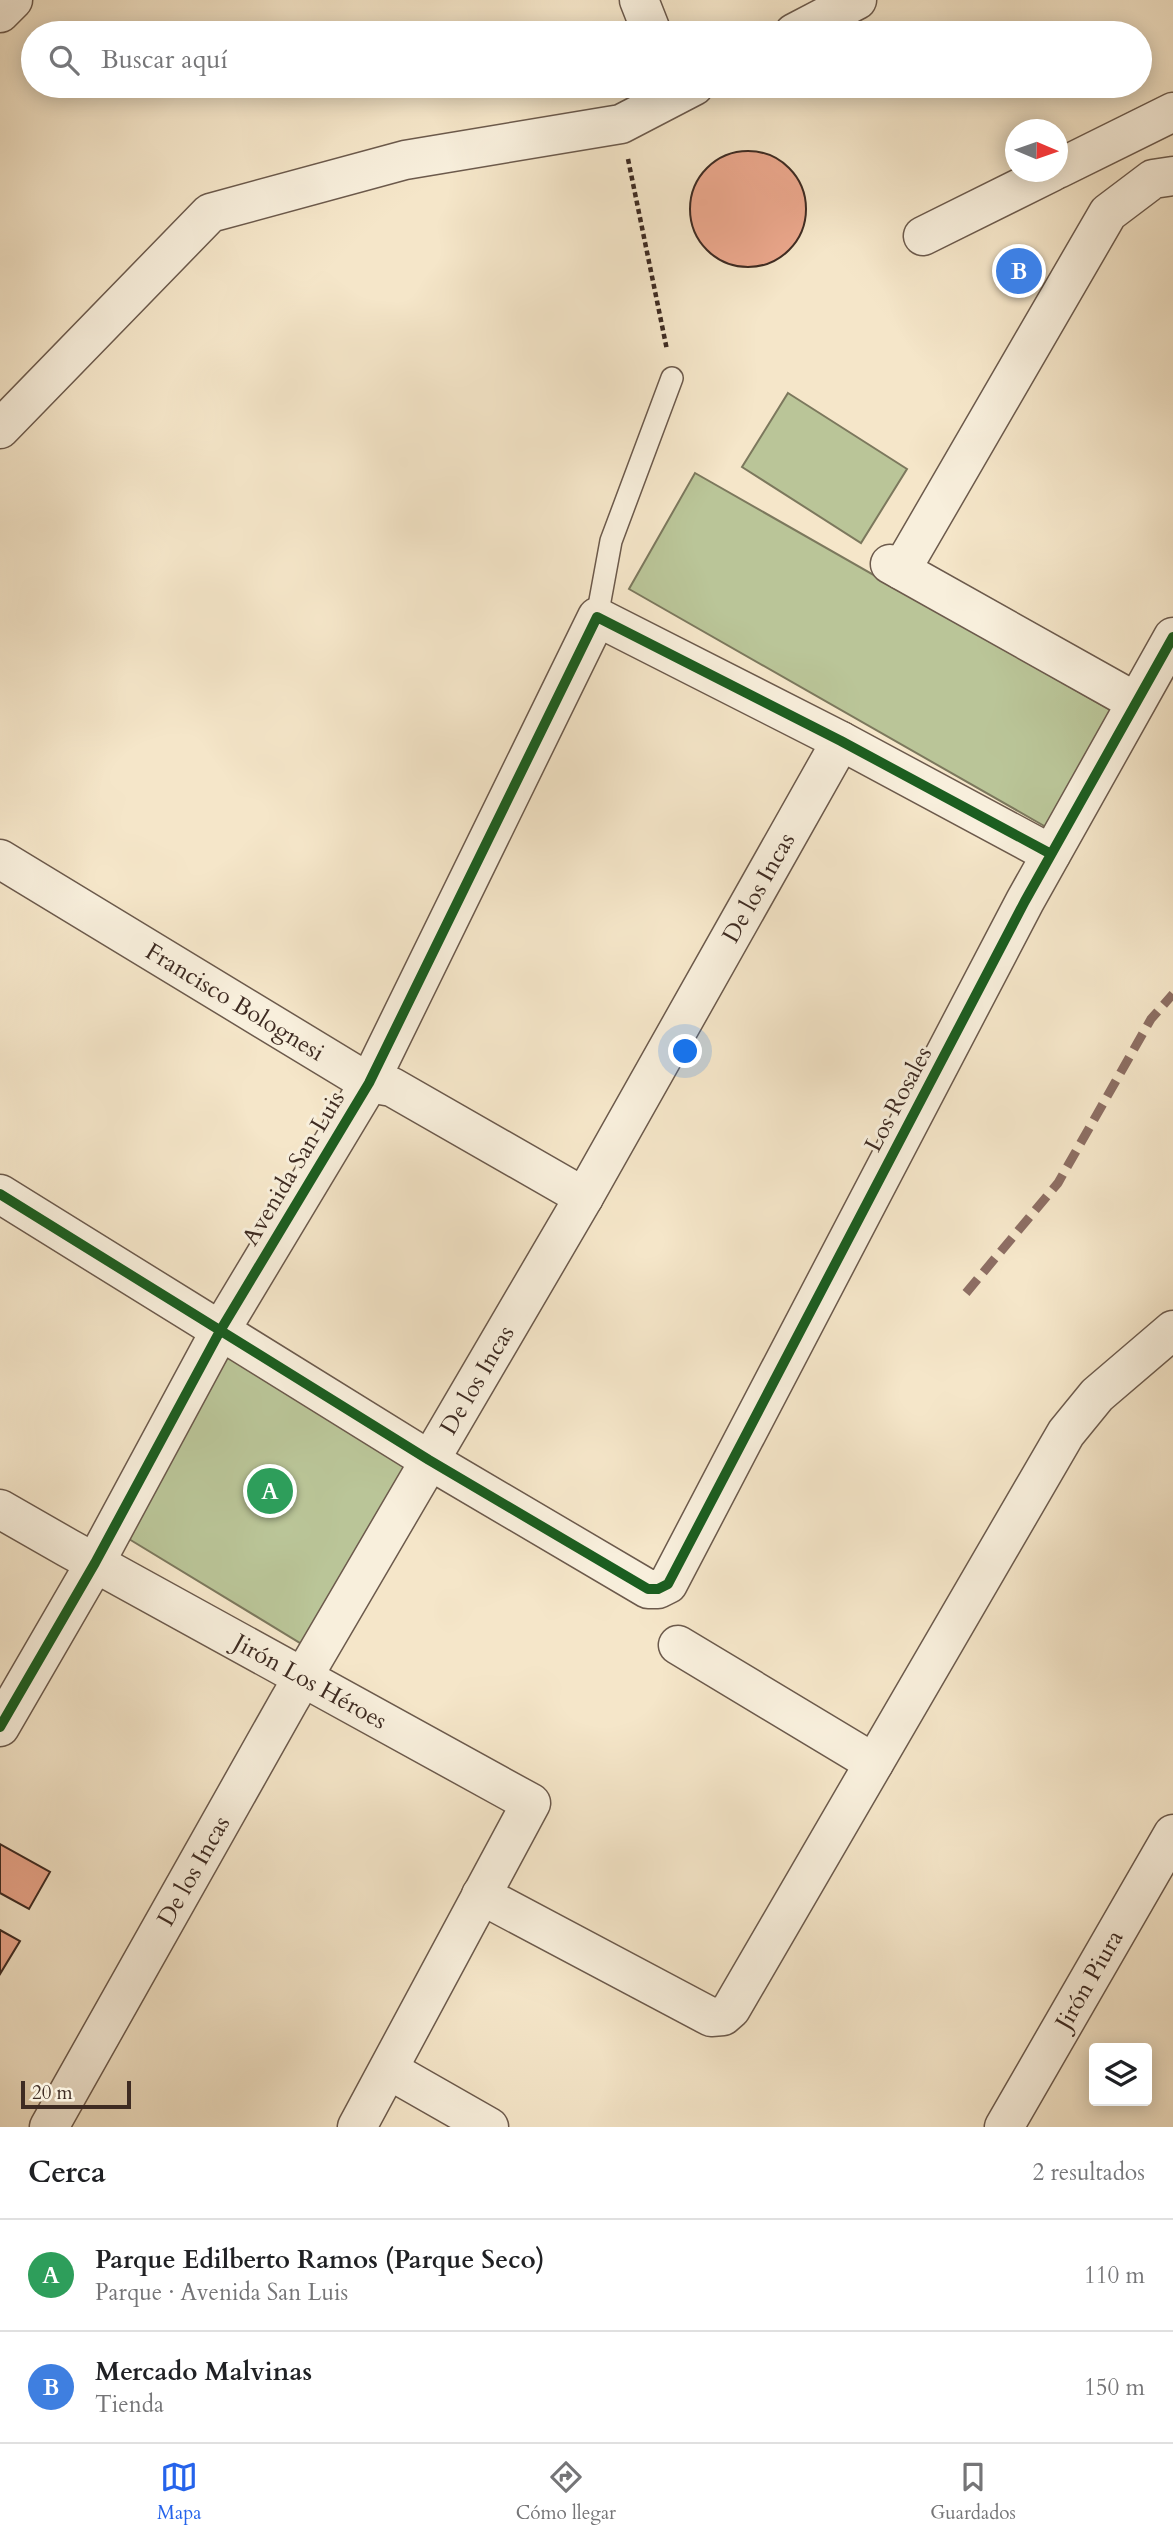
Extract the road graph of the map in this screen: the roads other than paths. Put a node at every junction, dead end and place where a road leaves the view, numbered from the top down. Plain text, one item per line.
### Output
1 (13, 0) edge
2 (639, 0) edge
3 (858, 0) edge
4 (0, 13) edge
5 (647, 21) edge
6 (817, 21) edge
7 (666, 98) edge
8 (1173, 112) edge
9 (1068, 164) edge
10 (1173, 176) edge
11 (1032, 182) edge
12 (923, 236) dead end
13 (672, 378) road end
14 (8, 405) edge
15 (597, 617) junction
16 (1173, 637) edge
17 (1136, 702) junction
18 (841, 741) junction
19 (1051, 854) junction
20 (0, 859) edge
21 (369, 1083) junction
22 (0, 1194) edge
23 (584, 1198) junction
24 (1173, 1330) edge
25 (219, 1331) junction
26 (429, 1460) junction
27 (0, 1508) edge
28 (96, 1563) junction
29 (678, 1645) dead end
30 (304, 1677) junction
31 (0, 1727) edge
32 (874, 1763) junction
33 (1173, 1834) edge
34 (481, 1895) junction
35 (389, 2070) junction
36 (48, 2127) edge
37 (357, 2127) edge
38 (489, 2127) edge
39 (1004, 2127) edge

1 - 4 street
2 - 5 street
3 - 6 street
7 - 14 street
8 - 9 street
10 - 17 street
11 - 12 street
13 - 15 lane
15 - 18 street
15 - 21 street, Avenida San Luis
16 - 17 street, Los Rosales
17 - 19 street, Los Rosales
18 - 19 street
18 - 23 street, De los Incas
19 - 26 street, Los Rosales
20 - 21 street, Francisco Bolognesi
21 - 23 street, Francisco Bolognesi
21 - 25 street, Avenida San Luis
22 - 25 street
23 - 26 street, De los Incas
24 - 32 street
25 - 26 street
25 - 28 street, Avenida San Luis
26 - 30 street, De los Incas
27 - 28 street, Jirón Los Héroes
28 - 30 street, Jirón Los Héroes
28 - 31 street, Avenida San Luis
29 - 32 street
30 - 34 street, Jirón Los Héroes
30 - 36 street, De los Incas
32 - 34 street
33 - 39 street, Jirón Piura
34 - 35 street
35 - 37 street
35 - 38 street

